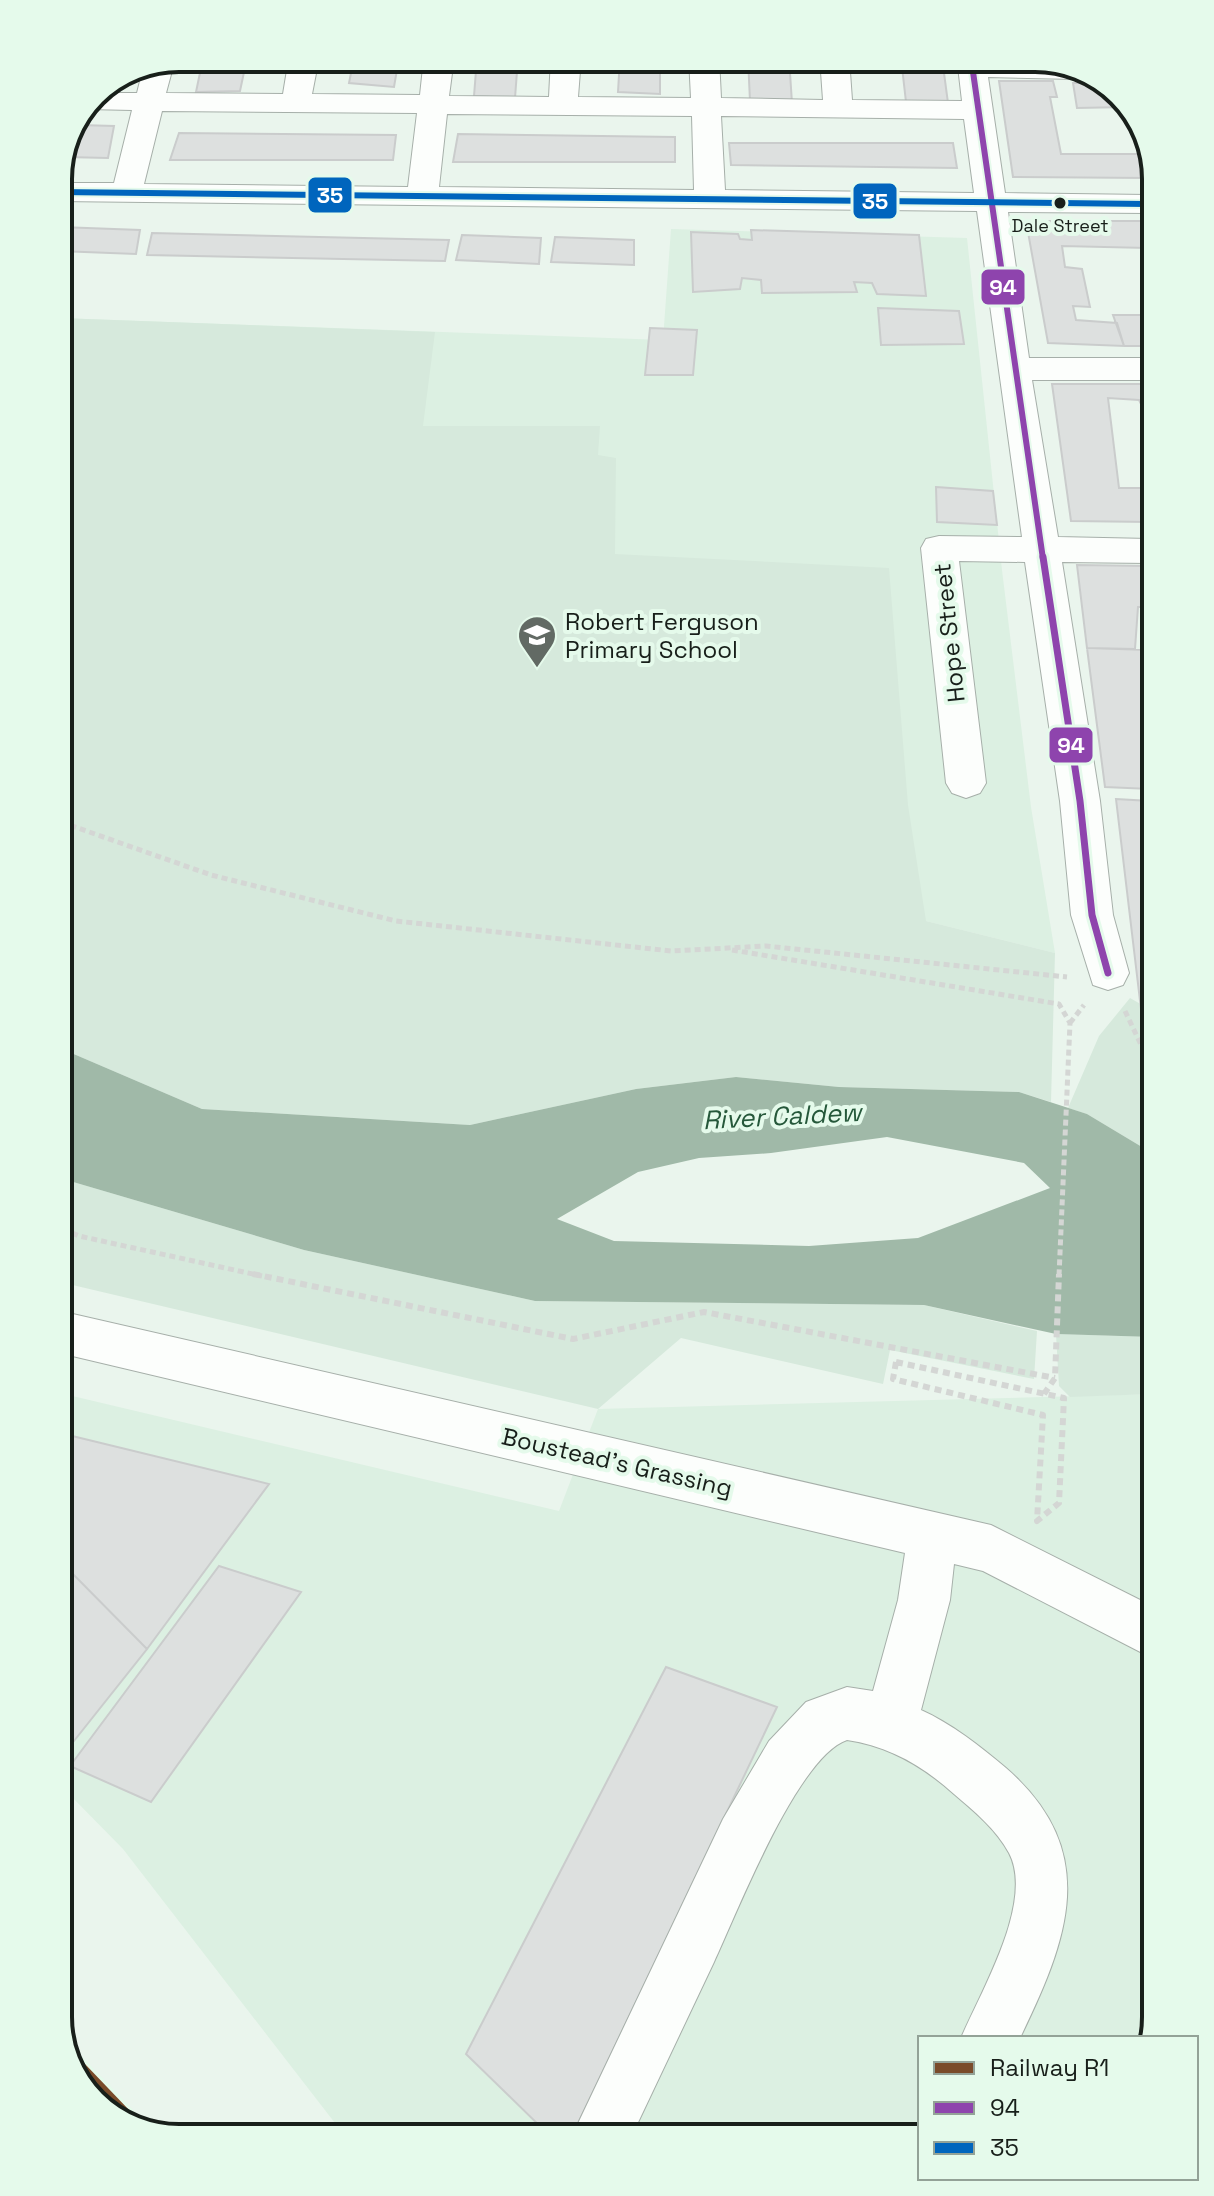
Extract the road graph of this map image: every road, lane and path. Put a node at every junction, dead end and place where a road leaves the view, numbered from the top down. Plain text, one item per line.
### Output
1 (302, 72) edge
2 (437, 72) edge
3 (565, 72) edge
4 (704, 72) edge
5 (835, 72) edge
6 (973, 72) edge
7 (156, 75) edge
8 (106, 101) edge
9 (150, 101) junction
10 (296, 103) junction
11 (434, 104) junction
12 (563, 106) junction
13 (704, 107) junction
14 (838, 108) junction
15 (977, 110) junction
16 (127, 191) junction
17 (72, 192) edge
18 (422, 196) junction
19 (710, 198) junction
20 (990, 201) junction
21 (1142, 204) edge
22 (1014, 369) junction
23 (1142, 369) edge
24 (1042, 550) junction
25 (1142, 551) edge
26 (966, 783) dead end
27 (72, 826) edge
28 (723, 948) junction
29 (1108, 973) junction
30 (1142, 1047) edge
31 (72, 1233) edge
32 (72, 1335) edge
33 (1055, 1378) junction
34 (1044, 1394) junction
35 (932, 1535) junction
36 (991, 1549) junction
37 (1142, 1618) edge
38 (1142, 1628) edge
39 (891, 1723) junction
40 (991, 2036) edge
41 (606, 2124) edge

1 - 10 street
2 - 11 street
3 - 12 street
4 - 13 street
5 - 14 street
6 - 15 street
7 - 9 street
8 - 9 street
9 - 10 street
9 - 16 street
10 - 11 street
11 - 12 street
11 - 18 street
12 - 13 street
13 - 14 street
13 - 19 street
14 - 15 street
15 - 20 street
16 - 17 street
16 - 18 street
18 - 19 street
19 - 20 street
20 - 21 street
20 - 22 street
22 - 23 street
22 - 24 street
24 - 25 street, Hope Street
24 - 26 street, Hope Street
24 - 29 street
27 - 28 path
28 - 29 path
28 - 33 path
29 - 30 path
31 - 33 path
32 - 35 street, Boustead's Grassing
33 - 34 path
34 - 34 path
35 - 36 street, Boustead's Grassing
35 - 39 street
36 - 37 street
36 - 38 street, Boustead's Grassing
39 - 40 street
39 - 41 street

